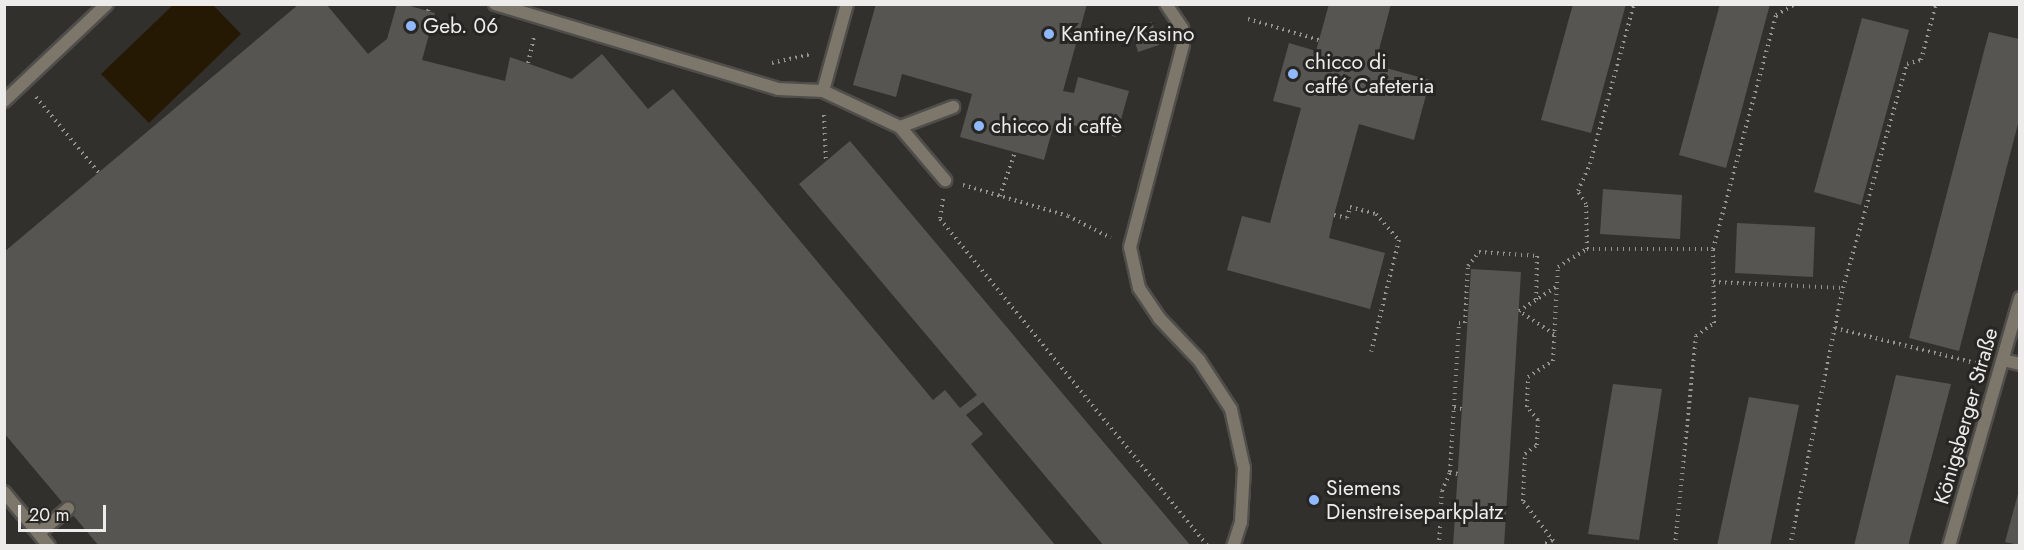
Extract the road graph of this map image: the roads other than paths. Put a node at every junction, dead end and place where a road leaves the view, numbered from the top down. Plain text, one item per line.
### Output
1 (107, 4) edge
2 (495, 4) edge
3 (847, 4) edge
4 (1166, 4) edge
5 (823, 91) junction
6 (4, 101) edge
7 (953, 107) dead end
8 (900, 127) junction
9 (945, 180) road end
10 (2019, 298) edge
11 (2019, 364) edge
12 (2001, 365) junction
13 (4, 492) edge
14 (68, 509) dead end
15 (39, 533) junction
16 (49, 546) edge
17 (1233, 546) edge
18 (1949, 546) edge

1 - 6 street
2 - 5 street
3 - 5 street
4 - 17 street
5 - 8 street
7 - 8 street
8 - 9 street
10 - 12 street, Königsberger Straße
11 - 12 street
12 - 18 street, Königsberger Straße
13 - 15 street
14 - 15 street
15 - 16 street

